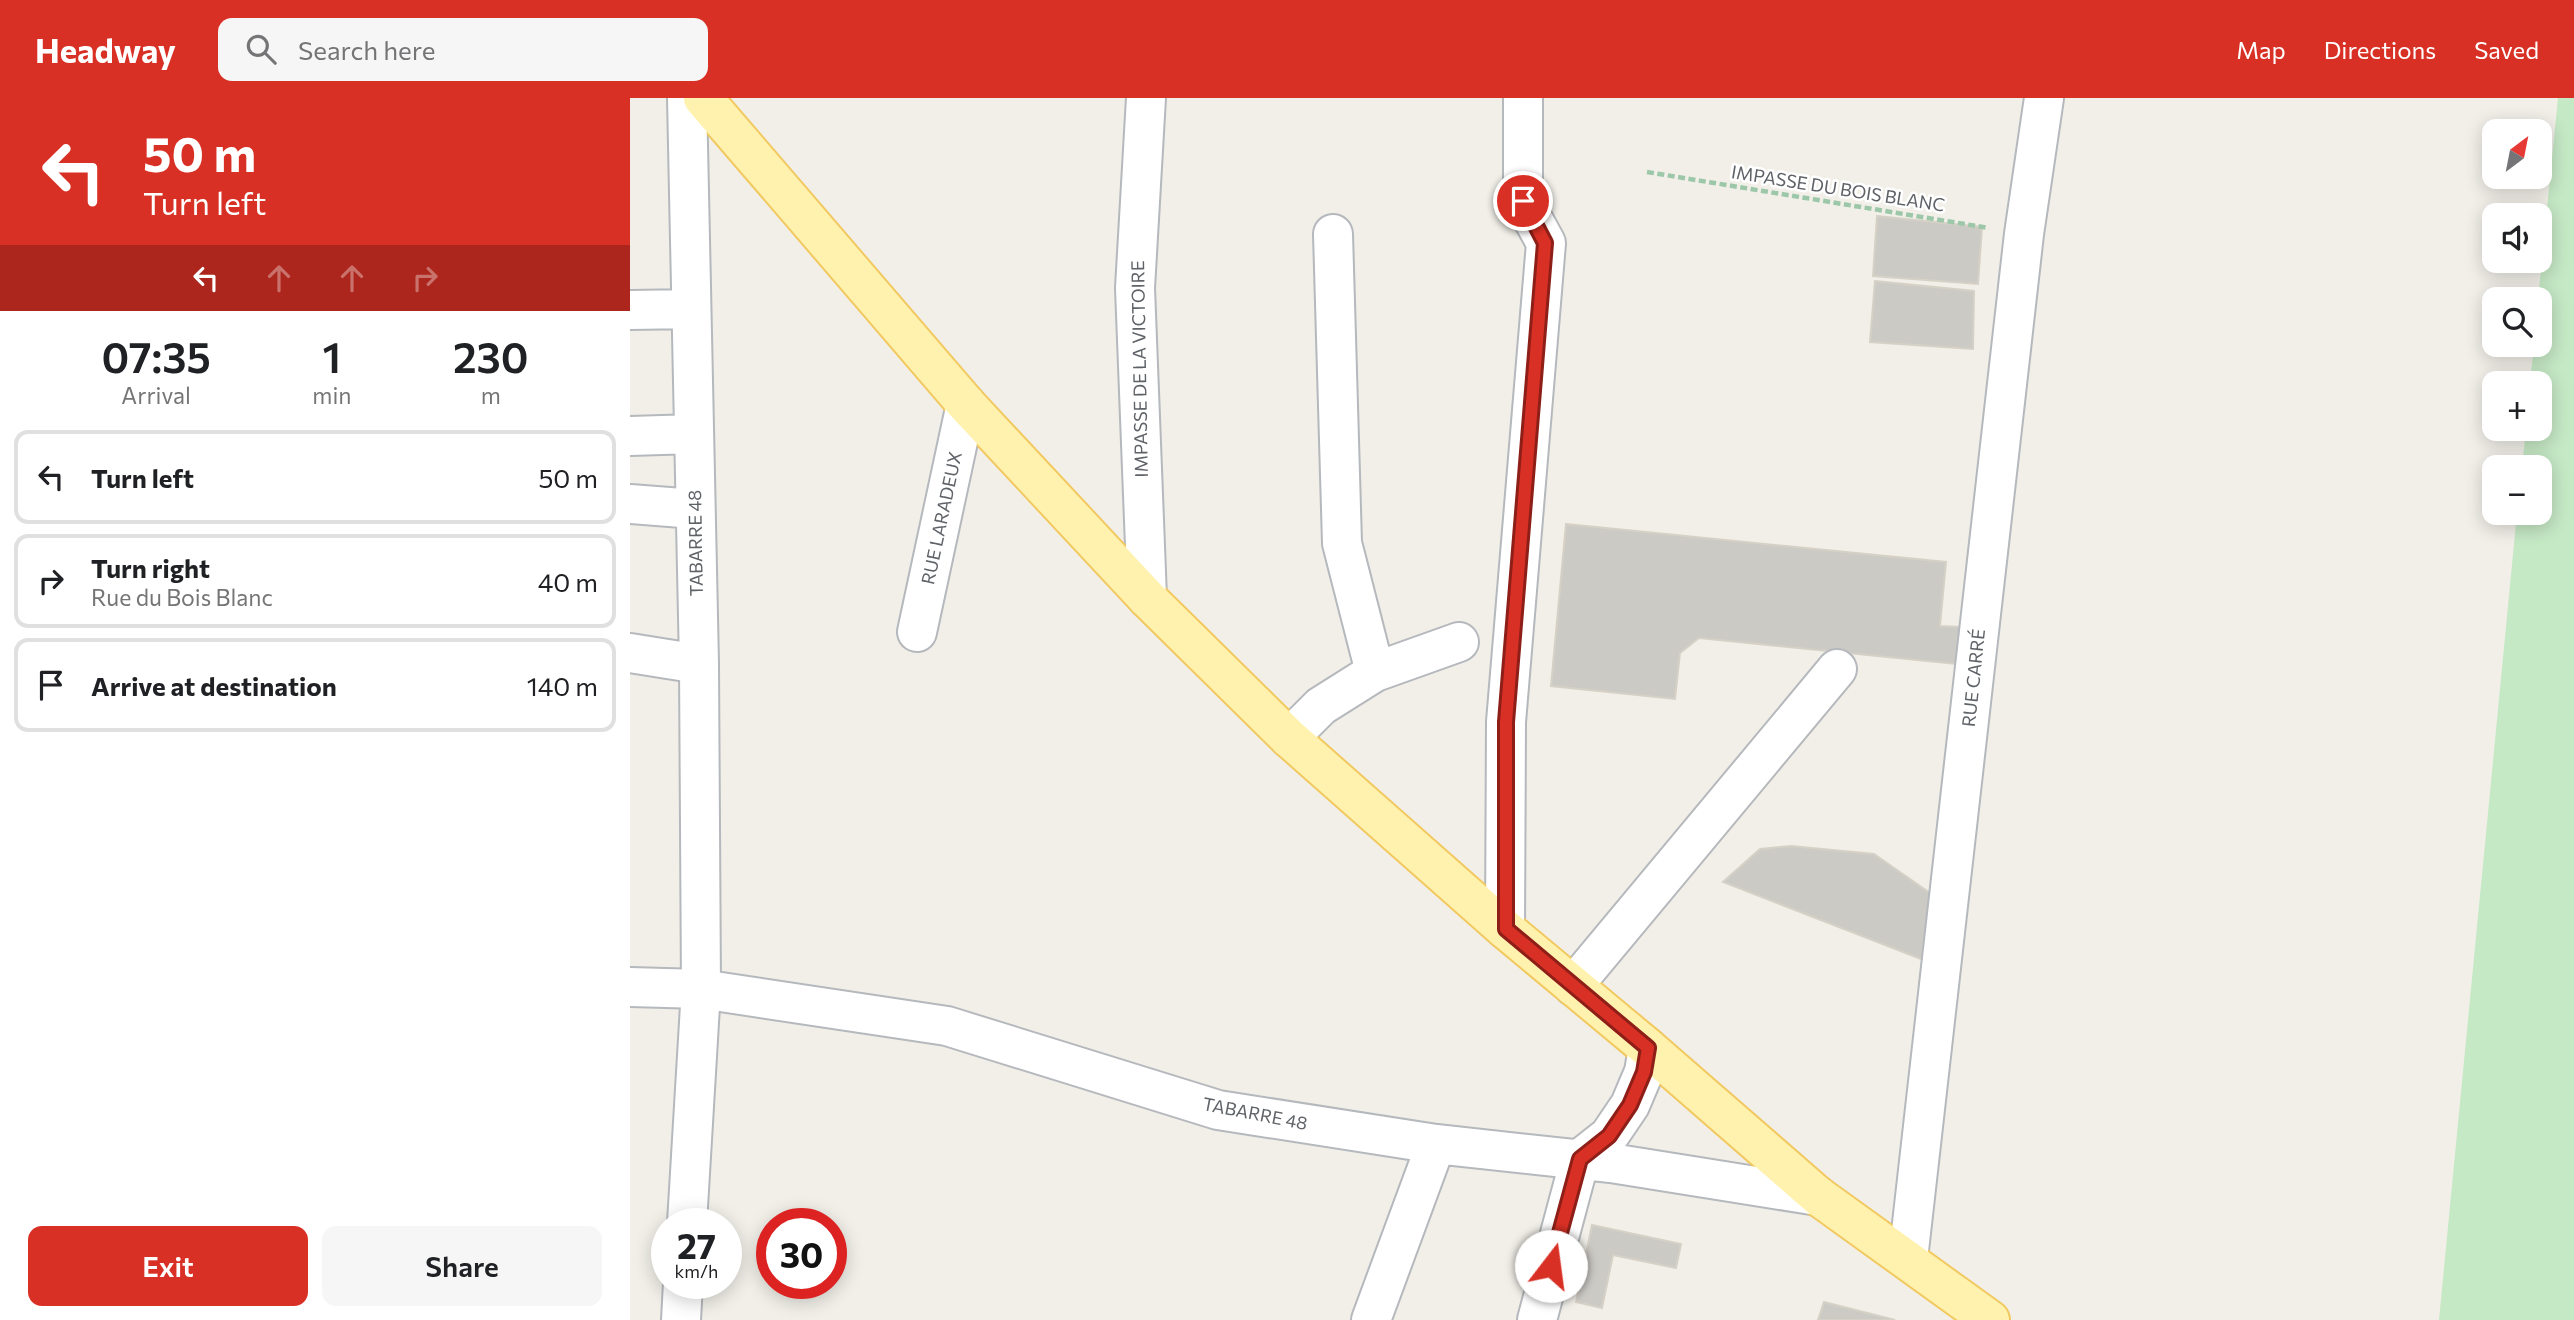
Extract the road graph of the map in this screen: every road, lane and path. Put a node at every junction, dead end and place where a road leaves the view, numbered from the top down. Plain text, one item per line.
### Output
1 (687, 98) edge
2 (703, 98) edge
3 (1146, 98) edge
4 (1523, 98) edge
5 (2044, 98) edge
6 (1647, 172) dead end
7 (1333, 234) dead end
8 (2024, 234) junction
9 (691, 309) junction
10 (630, 310) edge
11 (966, 404) junction
12 (694, 434) junction
13 (630, 436) edge
14 (630, 504) edge
15 (695, 509) junction
16 (1147, 598) junction
17 (917, 632) dead end
18 (1459, 642) dead end
19 (630, 653) edge
20 (699, 664) junction
21 (1837, 669) dead end
22 (1375, 672) junction
23 (1289, 738) junction
24 (1506, 929) junction
25 (630, 986) edge
26 (1573, 986) junction
27 (701, 989) junction
28 (1648, 1048) junction
29 (1436, 1144) junction
30 (1580, 1159) junction
31 (1818, 1196) junction
32 (688, 1208) edge
33 (1908, 1259) junction
34 (682, 1299) edge
35 (681, 1320) edge
36 (1371, 1320) edge
37 (1537, 1320) edge
38 (1990, 1320) edge

1 - 9 street, TABARRE 48
2 - 11 main road
3 - 16 street, IMPASSE DE LA VICTOIRE
4 - 24 street
5 - 8 street, RUE CARRÉ
6 - 8 path, IMPASSE DU BOIS BLANC
7 - 22 street
8 - 33 street, RUE CARRÉ
9 - 10 street
9 - 12 street, TABARRE 48
11 - 16 main road
11 - 17 street, RUE LARADEUX
12 - 13 street
12 - 15 street, TABARRE 48
14 - 15 street
15 - 20 street, TABARRE 48
16 - 23 main road
18 - 22 street
19 - 20 street
20 - 27 street, TABARRE 48
21 - 26 street
22 - 23 street
23 - 24 main road
24 - 26 main road
25 - 27 street, TABARRE 48
26 - 28 main road
27 - 29 street, TABARRE 48
27 - 32 street
28 - 30 street
28 - 31 main road
29 - 30 street, TABARRE 48
29 - 36 street
30 - 31 street, TABARRE 48
30 - 37 street
31 - 33 main road
33 - 38 main road
34 - 35 street

